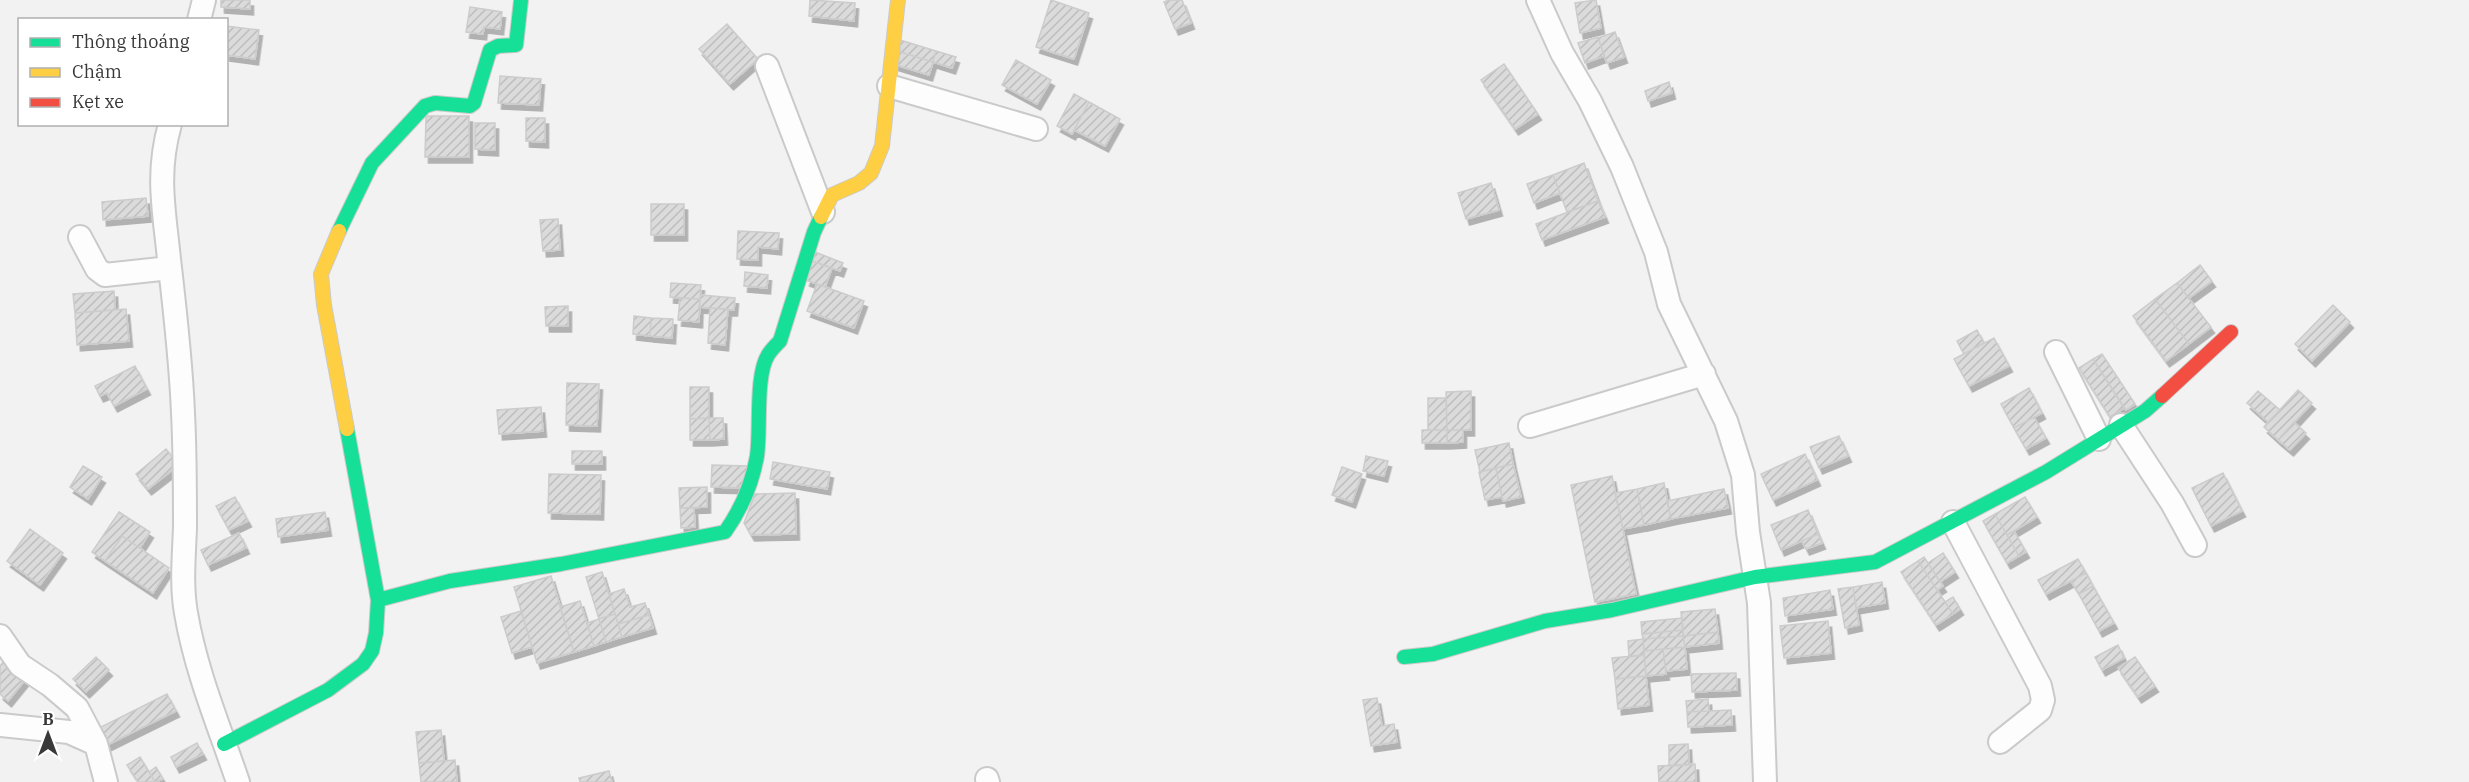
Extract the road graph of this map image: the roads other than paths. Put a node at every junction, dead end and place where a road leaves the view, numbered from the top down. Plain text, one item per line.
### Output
1 (204, 0) edge
2 (520, 0) edge
3 (898, 0) edge
4 (1538, 0) edge
5 (200, 18) edge
6 (767, 66) dead end
7 (889, 86) junction
8 (169, 126) edge
9 (1036, 129) dead end
10 (823, 212) junction
11 (80, 237) dead end
12 (170, 268) junction
13 (2231, 332) dead end
14 (2056, 352) dead end
15 (1704, 374) junction
16 (2121, 425) junction
17 (1530, 426) dead end
18 (2099, 439) junction
19 (1953, 522) junction
20 (2195, 545) dead end
21 (1755, 577) junction
22 (378, 600) junction
23 (0, 636) edge
24 (1404, 657) dead end
25 (0, 725) edge
26 (2000, 742) dead end
27 (96, 744) junction
28 (224, 744) junction
29 (105, 782) edge
30 (238, 782) edge
31 (1765, 782) edge

1 - 5 street
2 - 22 street
3 - 7 street
4 - 15 street
6 - 10 street
7 - 9 street
7 - 10 street
8 - 12 street
10 - 22 street
11 - 12 street
12 - 28 street
13 - 16 street
14 - 18 street
15 - 17 street
15 - 21 street
16 - 18 street
16 - 20 street
18 - 19 street
19 - 21 street
19 - 26 street
21 - 24 street
21 - 31 street
22 - 28 street
23 - 27 street
25 - 27 street
27 - 29 street
28 - 30 street

